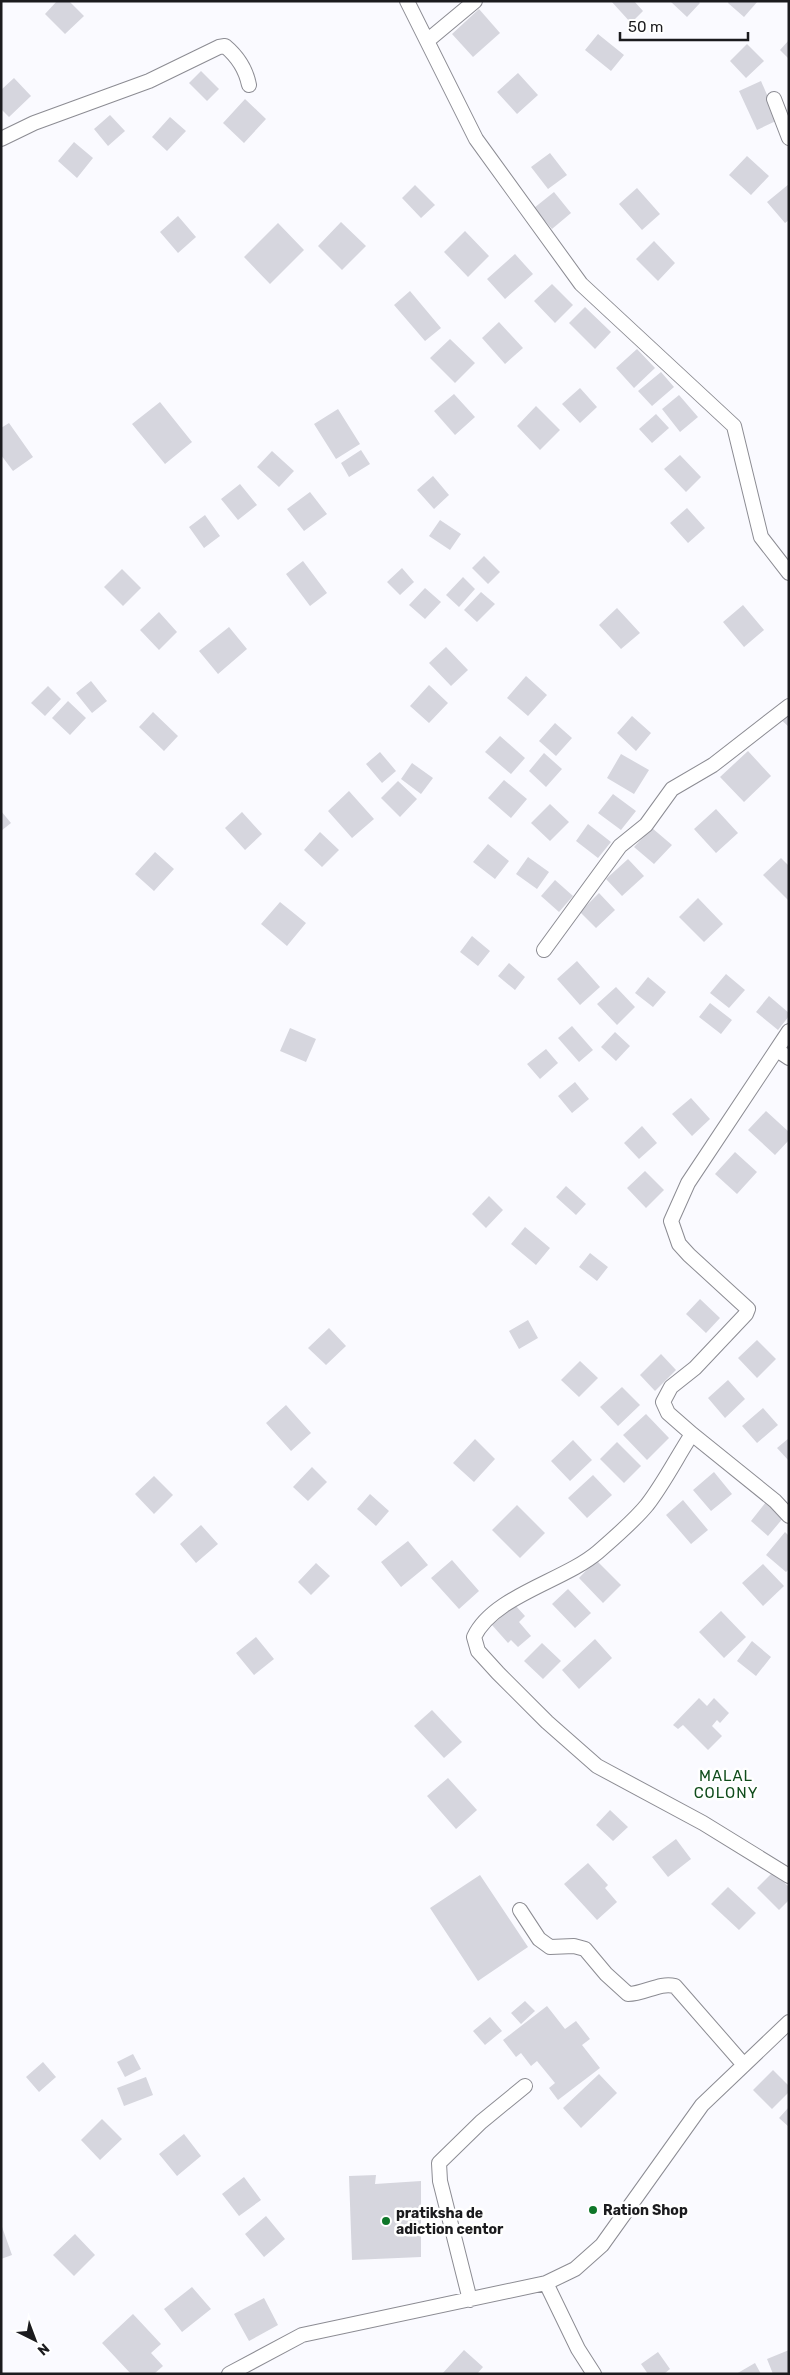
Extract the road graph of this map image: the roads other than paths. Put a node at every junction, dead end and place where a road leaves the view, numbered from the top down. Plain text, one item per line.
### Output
1 (407, 1) edge
2 (474, 1) edge
3 (427, 41) junction
4 (249, 84) dead end
5 (774, 99) dead end
6 (789, 138) edge
7 (1, 139) edge
8 (789, 573) edge
9 (789, 706) edge
10 (544, 950) dead end
11 (789, 1031) edge
12 (777, 1050) junction
13 (789, 1058) edge
14 (692, 1434) junction
15 (789, 1516) edge
16 (789, 1876) edge
17 (520, 1910) dead end
18 (789, 2022) edge
19 (744, 2065) junction
20 (525, 2086) dead end
21 (546, 2283) junction
22 (470, 2300) junction
23 (229, 2374) edge
24 (594, 2374) edge

1 - 3 street
2 - 3 street
3 - 8 street
4 - 7 street
5 - 6 street
9 - 10 street
11 - 12 street
12 - 13 street
12 - 14 street
14 - 15 street
14 - 16 street
17 - 19 street
18 - 19 street
19 - 21 street
20 - 22 street
21 - 22 street
21 - 24 street
22 - 23 street

